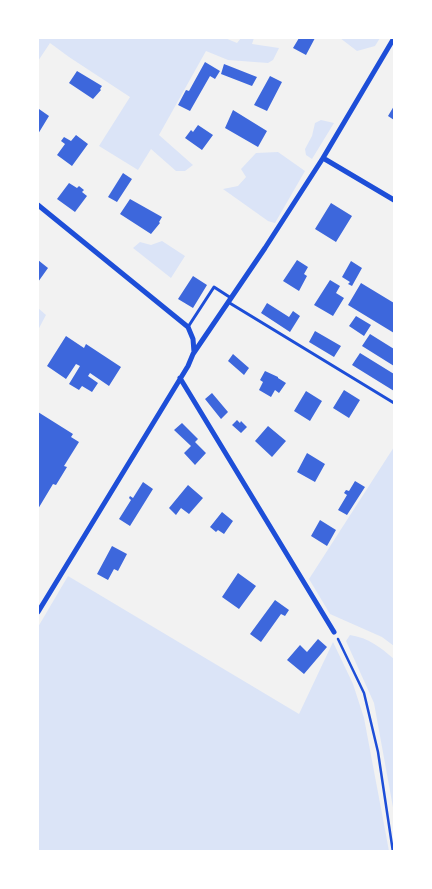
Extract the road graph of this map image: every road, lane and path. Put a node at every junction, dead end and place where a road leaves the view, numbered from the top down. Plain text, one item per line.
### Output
1 (394, 38) edge
2 (323, 158) junction
3 (394, 200) edge
4 (38, 206) edge
5 (230, 300) junction
6 (188, 327) junction
7 (193, 354) junction
8 (180, 378) junction
9 (394, 403) edge
10 (38, 612) edge
11 (334, 632) joint
12 (393, 852) edge

1 - 2 street
2 - 3 street
2 - 5 street
4 - 6 street
5 - 6 lane
5 - 7 street
5 - 9 lane
6 - 7 street
7 - 8 street
8 - 10 street
8 - 11 street
11 - 12 path

